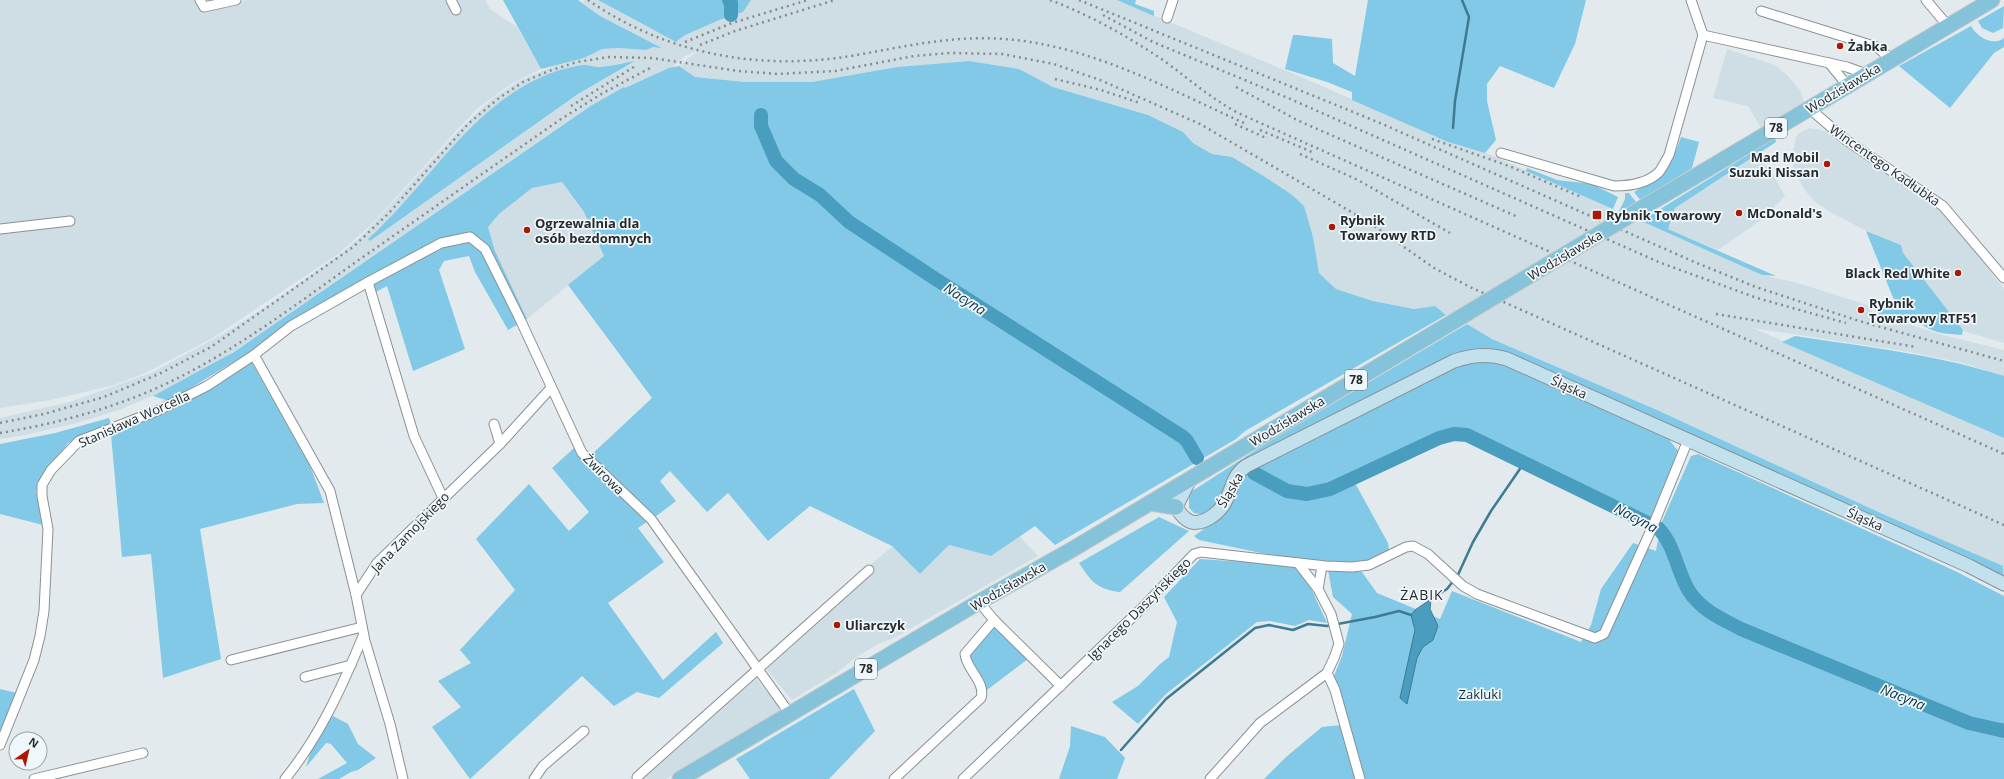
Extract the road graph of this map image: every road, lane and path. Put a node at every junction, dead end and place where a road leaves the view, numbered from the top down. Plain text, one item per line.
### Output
1 (200, 0) edge
2 (236, 0) edge
3 (450, 0) edge
4 (1173, 0) edge
5 (1691, 0) edge
6 (1926, 0) edge
7 (1992, 0) edge
8 (456, 10) dead end
9 (1761, 11) dead end
10 (1167, 18) dead end
11 (1948, 26) junction
12 (1703, 36) junction
13 (1891, 60) junction
14 (1829, 63) junction
15 (1866, 74) junction
16 (1847, 85) junction
17 (1809, 108) junction
18 (1501, 153) dead end
19 (70, 221) dead end
20 (0, 229) edge
21 (470, 237) joint
22 (2004, 278) edge
23 (368, 282) junction
24 (254, 355) junction
25 (551, 388) junction
26 (494, 424) dead end
27 (1688, 440) junction
28 (500, 444) junction
29 (1190, 479) junction
30 (1167, 493) junction
31 (443, 498) junction
32 (1150, 503) junction
33 (1176, 507) junction
34 (1298, 563) junction
35 (1322, 566) junction
36 (869, 570) dead end
37 (2004, 584) edge
38 (1318, 589) junction
39 (356, 595) junction
40 (979, 602) junction
41 (994, 620) junction
42 (363, 632) junction
43 (232, 660) dead end
44 (351, 665) junction
45 (759, 670) junction
46 (1327, 673) junction
47 (305, 677) dead end
48 (1061, 686) junction
49 (790, 714) junction
50 (584, 731) dead end
51 (0, 745) edge
52 (143, 753) dead end
53 (637, 777) dead end
54 (34, 779) edge
55 (285, 779) edge
56 (403, 779) edge
57 (534, 779) edge
58 (680, 779) edge
59 (894, 779) edge
60 (963, 779) edge
61 (1210, 779) edge
62 (1360, 779) edge

1 - 2 street
3 - 8 street
4 - 10 street
5 - 12 street
6 - 11 street
7 - 11 main road, Wodzisławska / 78
9 - 13 street, Wodzisławska
11 - 13 main road, Wodzisławska / 78
12 - 14 street
12 - 18 street
13 - 15 main road, Wodzisławska / 78
14 - 15 street
14 - 16 street
15 - 16 main road, Wodzisławska / 78
16 - 17 main road, Wodzisławska / 78
17 - 22 street, Wincentego Kadłubka
17 - 29 main road, Wodzisławska / 78, bridge
19 - 20 street
21 - 23 street, Stanisława Worcella
21 - 25 street, Żwirowa
23 - 24 street, Stanisława Worcella
23 - 31 street
24 - 39 street
24 - 51 street, Stanisława Worcella
25 - 28 street, Jana Zamojskiego
25 - 45 street, Żwirowa
26 - 28 street
27 - 33 street, Śląska
27 - 35 street, Ignacego Daszyńskiego
27 - 37 street, Śląska
28 - 31 street, Jana Zamojskiego
29 - 30 main road, Wodzisławska / 78
29 - 33 street
30 - 32 main road, Wodzisławska / 78
30 - 33 street, Śląska
31 - 39 street, Jana Zamojskiego
32 - 33 main road
32 - 40 main road, Wodzisławska / 78
34 - 35 street, Ignacego Daszyńskiego
34 - 38 street
34 - 48 street, Ignacego Daszyńskiego
35 - 38 street
36 - 45 street
38 - 46 street
39 - 42 street
40 - 41 street
40 - 49 main road, Wodzisławska / 78
41 - 48 street
41 - 59 street
42 - 43 street
42 - 44 street
42 - 56 street
44 - 47 street
44 - 55 street
45 - 49 street, Żwirowa
45 - 53 street
46 - 61 street
46 - 62 street
48 - 60 street, Ignacego Daszyńskiego
49 - 58 main road, Wodzisławska / 78
50 - 57 street
52 - 54 street

